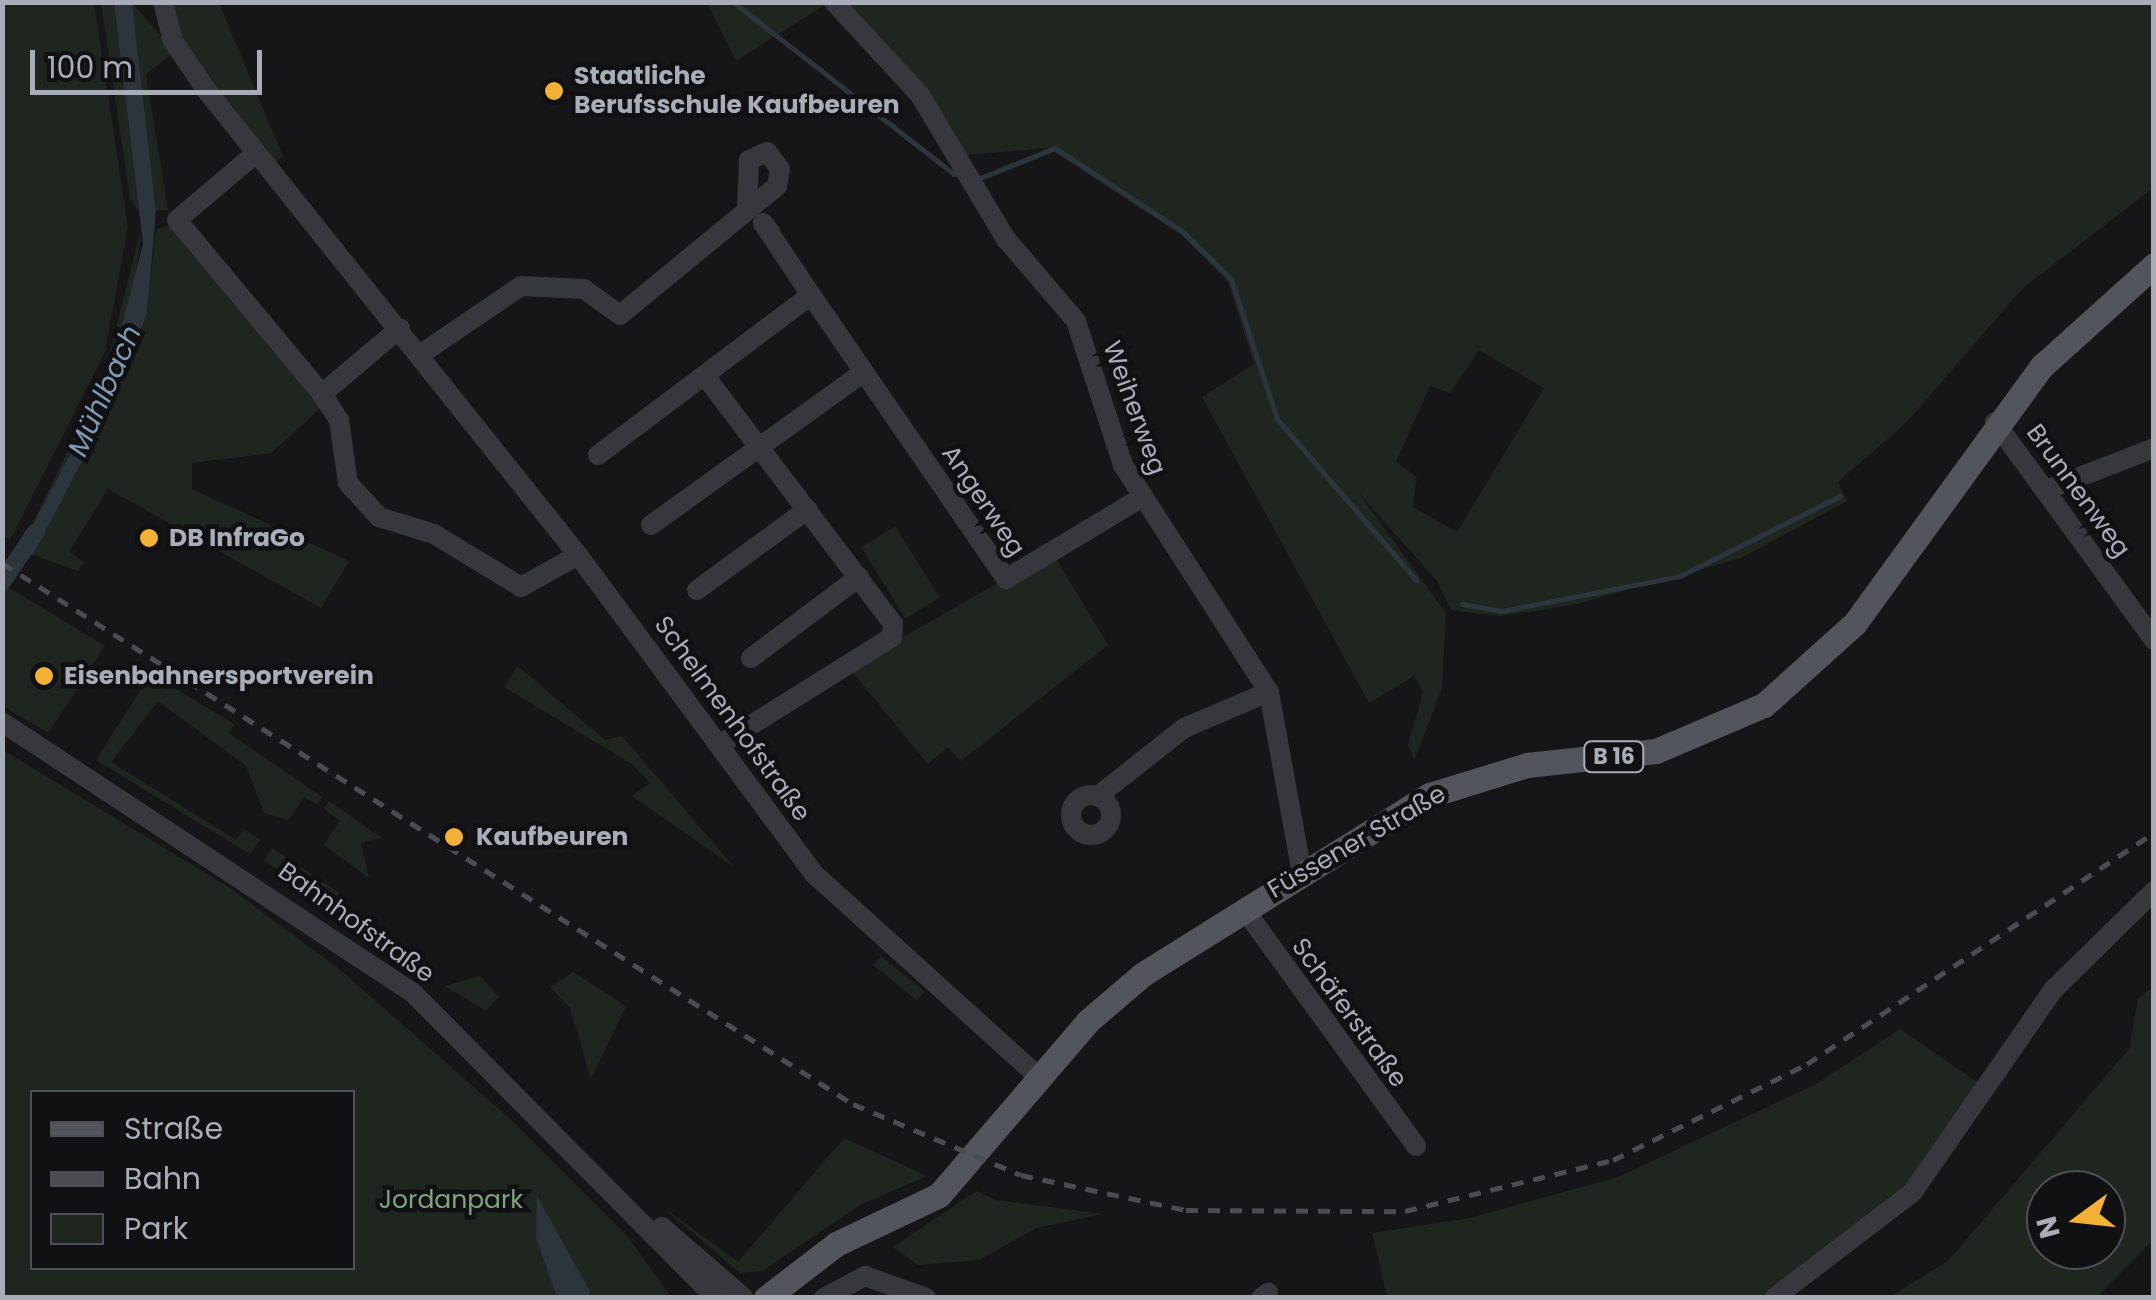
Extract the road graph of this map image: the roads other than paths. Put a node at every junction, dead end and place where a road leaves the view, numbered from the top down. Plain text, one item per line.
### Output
1 (162, 2) edge
2 (834, 2) edge
3 (255, 154) junction
4 (747, 210) dead end
5 (770, 232) dead end
6 (2154, 265) edge
7 (811, 295) junction
8 (400, 328) junction
9 (421, 354) junction
10 (864, 372) junction
11 (705, 376) junction
12 (322, 394) junction
13 (1995, 422) junction
14 (759, 445) junction
15 (2154, 448) edge
16 (598, 455) dead end
17 (2051, 488) junction
18 (1141, 498) junction
19 (808, 509) junction
20 (651, 525) dead end
21 (578, 555) junction
22 (859, 576) junction
23 (696, 590) dead end
24 (2154, 640) edge
25 (751, 658) dead end
26 (1269, 692) junction
27 (2, 722) edge
28 (720, 744) junction
29 (1098, 796) dead end
30 (1302, 874) junction
31 (2154, 891) edge
32 (1244, 909) junction
33 (1040, 1078) junction
34 (1416, 1146) dead end
35 (641, 1215) junction
36 (836, 1244) junction
37 (688, 1274) junction
38 (699, 1298) edge
39 (716, 1298) edge
40 (744, 1298) edge
41 (766, 1298) edge
42 (786, 1298) edge
43 (824, 1298) edge
44 (926, 1298) edge
45 (1774, 1298) edge

1 - 3 street, Schelmenhofstraße
2 - 18 street, Weiherweg
3 - 8 street, Schelmenhofstraße
3 - 12 street
4 - 9 street
5 - 7 street, Angerweg
6 - 13 main road, Füssener Straße / B 16
7 - 10 street, Angerweg
7 - 11 street
8 - 9 street, Schelmenhofstraße
8 - 12 street
9 - 21 street, Schelmenhofstraße
10 - 14 street
10 - 18 street, Angerweg
11 - 14 street
11 - 16 street
12 - 21 street
13 - 17 street, Brunnenweg
13 - 30 main road, Füssener Straße / B 16
14 - 19 street
14 - 20 street
15 - 17 street
17 - 24 street, Brunnenweg
18 - 26 street, Weiherweg
19 - 22 street
19 - 23 street
21 - 28 street, Schelmenhofstraße
22 - 25 street
22 - 28 street
26 - 29 street
26 - 30 street, Weiherweg
27 - 35 street, Bahnhofstraße
28 - 33 street, Schelmenhofstraße
30 - 32 main road, Füssener Straße / B 16
31 - 45 street
32 - 33 main road, Füssener Straße / B 16
32 - 34 street, Schäferstraße
33 - 36 main road, Füssener Straße / B 16
35 - 37 street, Bahnhofstraße
35 - 40 street, Bahnhofstraße
36 - 41 main road, Füssener Straße / B 16
36 - 42 main road, Füssener Straße / B 16
37 - 38 street, Bahnhofstraße
37 - 39 street, Bahnhofstraße
43 - 44 street

